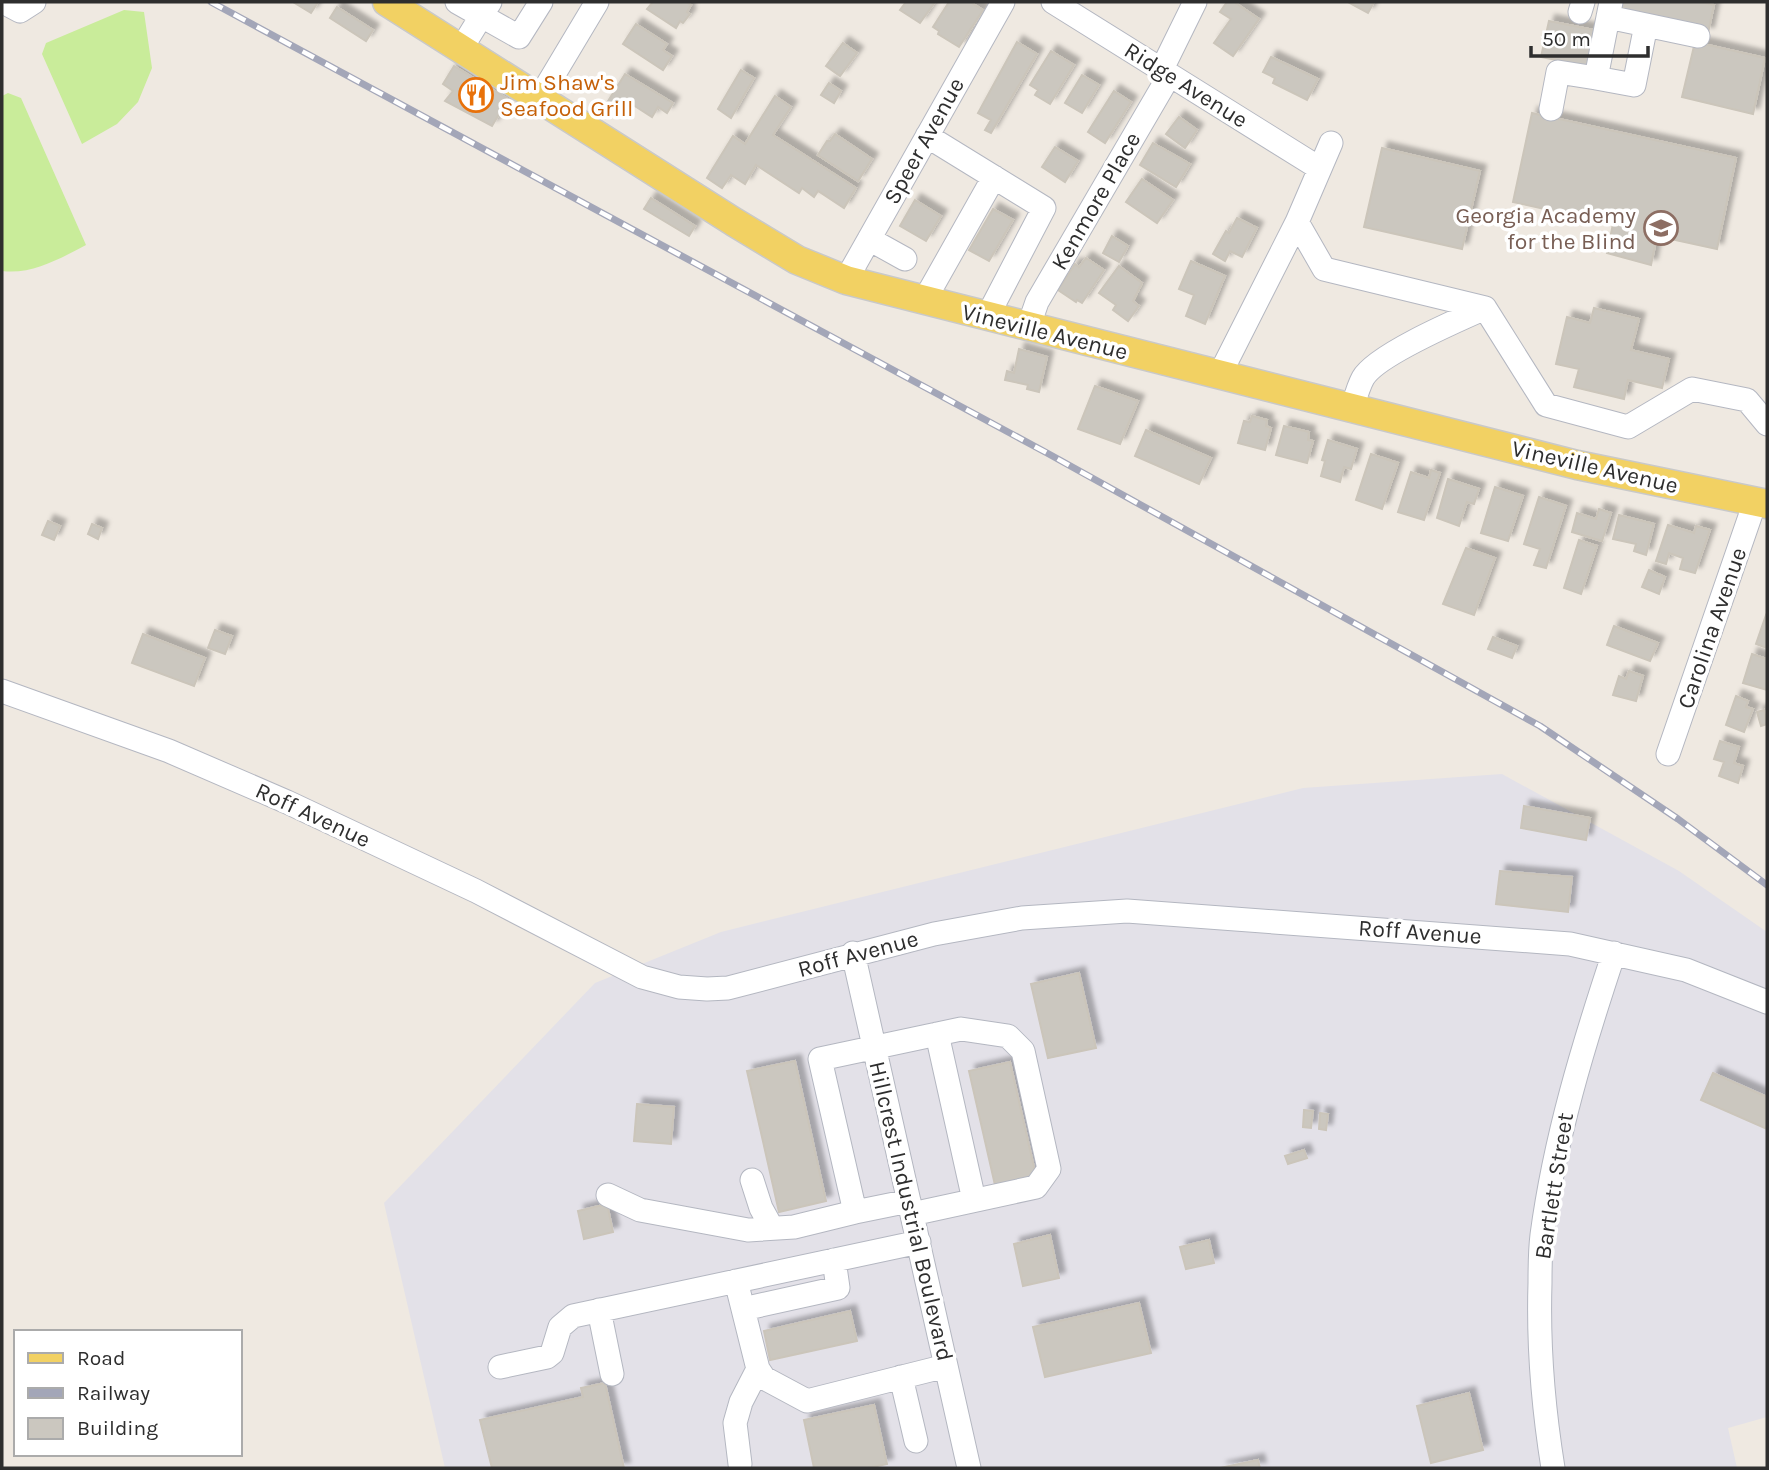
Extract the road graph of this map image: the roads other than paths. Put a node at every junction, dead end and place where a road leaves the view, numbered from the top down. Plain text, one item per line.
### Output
1 (3, 2) edge
2 (34, 2) edge
3 (387, 2) edge
4 (457, 2) edge
5 (541, 2) edge
6 (596, 2) edge
7 (1003, 2) edge
8 (1053, 2) edge
9 (1195, 2) edge
10 (485, 9) edge
11 (1610, 9) edge
12 (1646, 25) junction
13 (1698, 36) dead end
14 (461, 49) junction
15 (1165, 73) junction
16 (1596, 78) junction
17 (539, 99) junction
18 (1551, 109) dead end
19 (927, 136) junction
20 (1331, 144) dead end
21 (1319, 169) junction
22 (994, 177) junction
23 (1297, 222) junction
24 (869, 239) junction
25 (905, 260) dead end
26 (846, 280) junction
27 (924, 300) junction
28 (1485, 308) junction
29 (987, 317) junction
30 (1028, 328) junction
31 (1219, 376) junction
32 (1352, 409) junction
33 (1767, 424) edge
34 (1761, 503) edge
35 (2, 691) edge
36 (1668, 754) dead end
37 (853, 953) junction
38 (1614, 953) junction
39 (1767, 1002) edge
40 (937, 1034) junction
41 (875, 1047) junction
42 (752, 1180) dead end
43 (608, 1195) dead end
44 (974, 1200) junction
45 (911, 1208) junction
46 (855, 1212) junction
47 (772, 1228) junction
48 (919, 1242) junction
49 (835, 1260) junction
50 (736, 1281) junction
51 (743, 1309) junction
52 (599, 1310) junction
53 (946, 1366) junction
54 (500, 1367) dead end
55 (758, 1369) junction
56 (612, 1374) dead end
57 (901, 1377) junction
58 (916, 1441) dead end
59 (740, 1464) dead end
60 (970, 1468) edge
61 (1553, 1468) edge

1 - 2 street
3 - 14 main road, Vineville Avenue
4 - 10 street
5 - 10 street
6 - 17 street
7 - 19 street, Speer Avenue
8 - 15 street, Ridge Avenue
9 - 15 street, Kenmore Place
10 - 14 street
11 - 12 street
11 - 16 street
12 - 13 street
12 - 16 street
14 - 17 main road, Vineville Avenue
15 - 21 street, Ridge Avenue
15 - 30 street, Kenmore Place
16 - 18 street
17 - 26 main road, Vineville Avenue
19 - 22 street
19 - 24 street, Speer Avenue
20 - 21 street
21 - 23 street
22 - 27 street
22 - 29 street
23 - 28 street
23 - 31 street
24 - 25 street
24 - 26 street, Speer Avenue
26 - 27 main road, Vineville Avenue
27 - 29 main road, Vineville Avenue
28 - 32 street
28 - 33 street
29 - 30 main road, Vineville Avenue
30 - 31 main road, Vineville Avenue
31 - 32 main road, Vineville Avenue
32 - 34 main road, Vineville Avenue
34 - 36 street, Carolina Avenue
35 - 37 street, Roff Avenue
37 - 38 street, Roff Avenue
37 - 41 street, Hillcrest Industrial Boulevard
38 - 39 street, Roff Avenue
38 - 61 street, Bartlett Street
40 - 41 street
40 - 44 street
40 - 44 street
41 - 45 street, Hillcrest Industrial Boulevard
41 - 46 street
42 - 47 street
43 - 47 street
44 - 45 street
45 - 46 street
45 - 48 street, Hillcrest Industrial Boulevard
46 - 47 street
48 - 49 street
48 - 53 street, Hillcrest Industrial Boulevard
49 - 50 street
49 - 51 street
50 - 51 street
50 - 52 street
51 - 55 street
52 - 54 street
52 - 56 street
53 - 57 street
53 - 60 street, Hillcrest Industrial Boulevard
55 - 57 street
55 - 59 street
57 - 58 street

